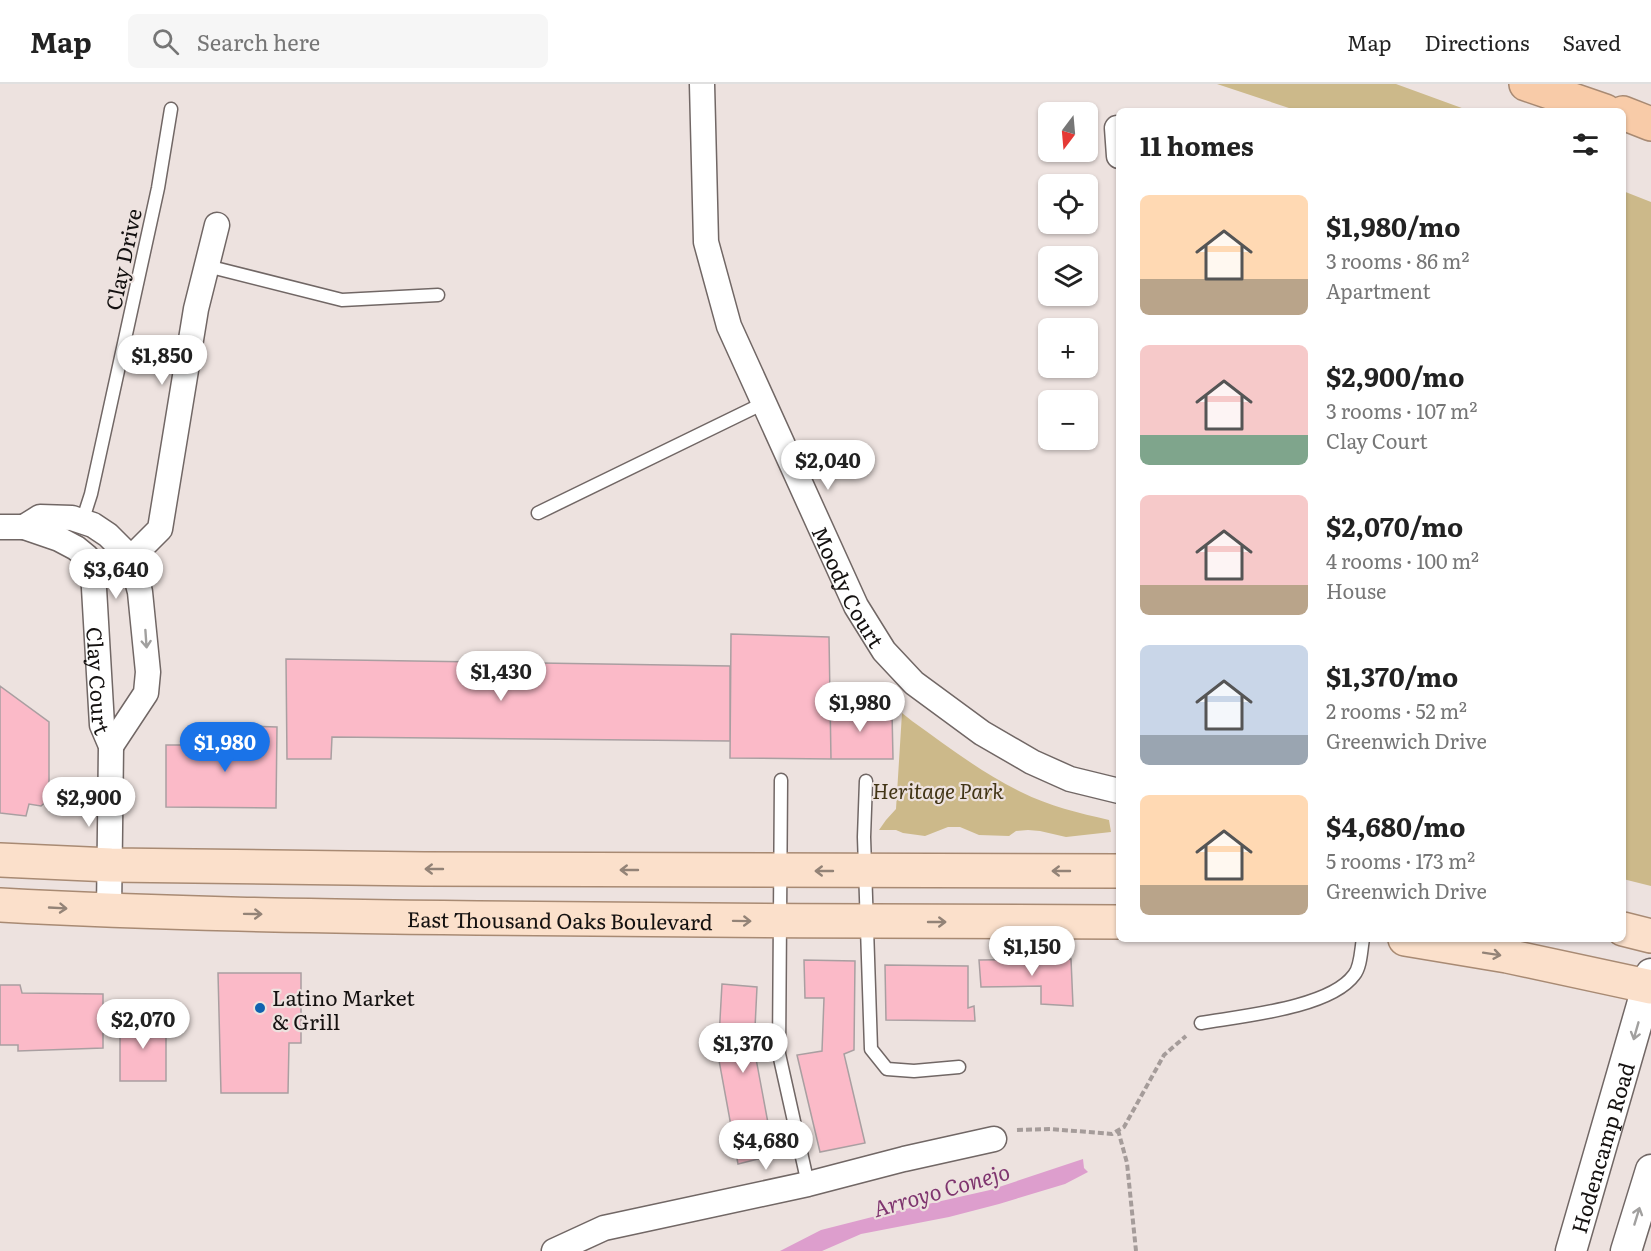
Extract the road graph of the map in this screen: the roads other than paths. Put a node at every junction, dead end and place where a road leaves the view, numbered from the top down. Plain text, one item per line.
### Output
1 (702, 84) edge
2 (1526, 84) edge
3 (1548, 84) edge
4 (1596, 108) edge
5 (1609, 108) edge
6 (171, 109) dead end
7 (1626, 116) edge
8 (1651, 125) edge
9 (217, 225) dead end
10 (207, 266) junction
11 (438, 295) dead end
12 (764, 403) junction
13 (538, 513) dead end
14 (82, 522) junction
15 (24, 526) junction
16 (0, 528) edge
17 (131, 558) junction
18 (111, 746) junction
19 (781, 780) dead end
20 (866, 781) dead end
21 (1116, 790) edge
22 (0, 860) edge
23 (111, 865) junction
24 (781, 871) junction
25 (866, 871) junction
26 (1116, 871) edge
27 (0, 905) edge
28 (109, 911) junction
29 (779, 921) junction
30 (868, 921) junction
31 (1116, 922) edge
32 (1626, 930) edge
33 (1651, 936) edge
34 (1363, 942) edge
35 (1422, 942) edge
36 (1650, 983) edge
37 (1201, 1023) road end
38 (959, 1067) dead end
39 (994, 1139) road end
40 (1651, 1170) edge
41 (807, 1184) junction
42 (554, 1251) edge
43 (1570, 1251) edge
44 (1626, 1251) edge

1 - 12 street, Moody Court
2 - 4 highway
3 - 5 highway
6 - 14 lane, Clay Drive
7 - 8 highway
9 - 10 street
10 - 11 lane
10 - 17 street
12 - 13 lane
12 - 21 street, Moody Court
14 - 15 street
14 - 17 street
15 - 16 street
15 - 18 street, Clay Court
17 -> 18 street, Clay Court
18 - 23 street, Clay Court
19 - 24 lane
20 - 25 lane
22 - 23 main road
24 -> 23 main road
23 - 28 street, Clay Court
25 -> 24 main road
24 - 29 lane
26 -> 25 main road
25 - 30 lane
27 -> 28 main road, East Thousand Oaks Boulevard
28 -> 29 main road, East Thousand Oaks Boulevard
29 - 30 main road, East Thousand Oaks Boulevard
29 - 41 lane
30 -> 31 main road, East Thousand Oaks Boulevard
30 - 38 lane
32 - 33 main road
34 - 37 lane
35 -> 36 main road
36 -> 43 street, Hodencamp Road
39 - 41 street
44 -> 40 street
41 - 42 street

